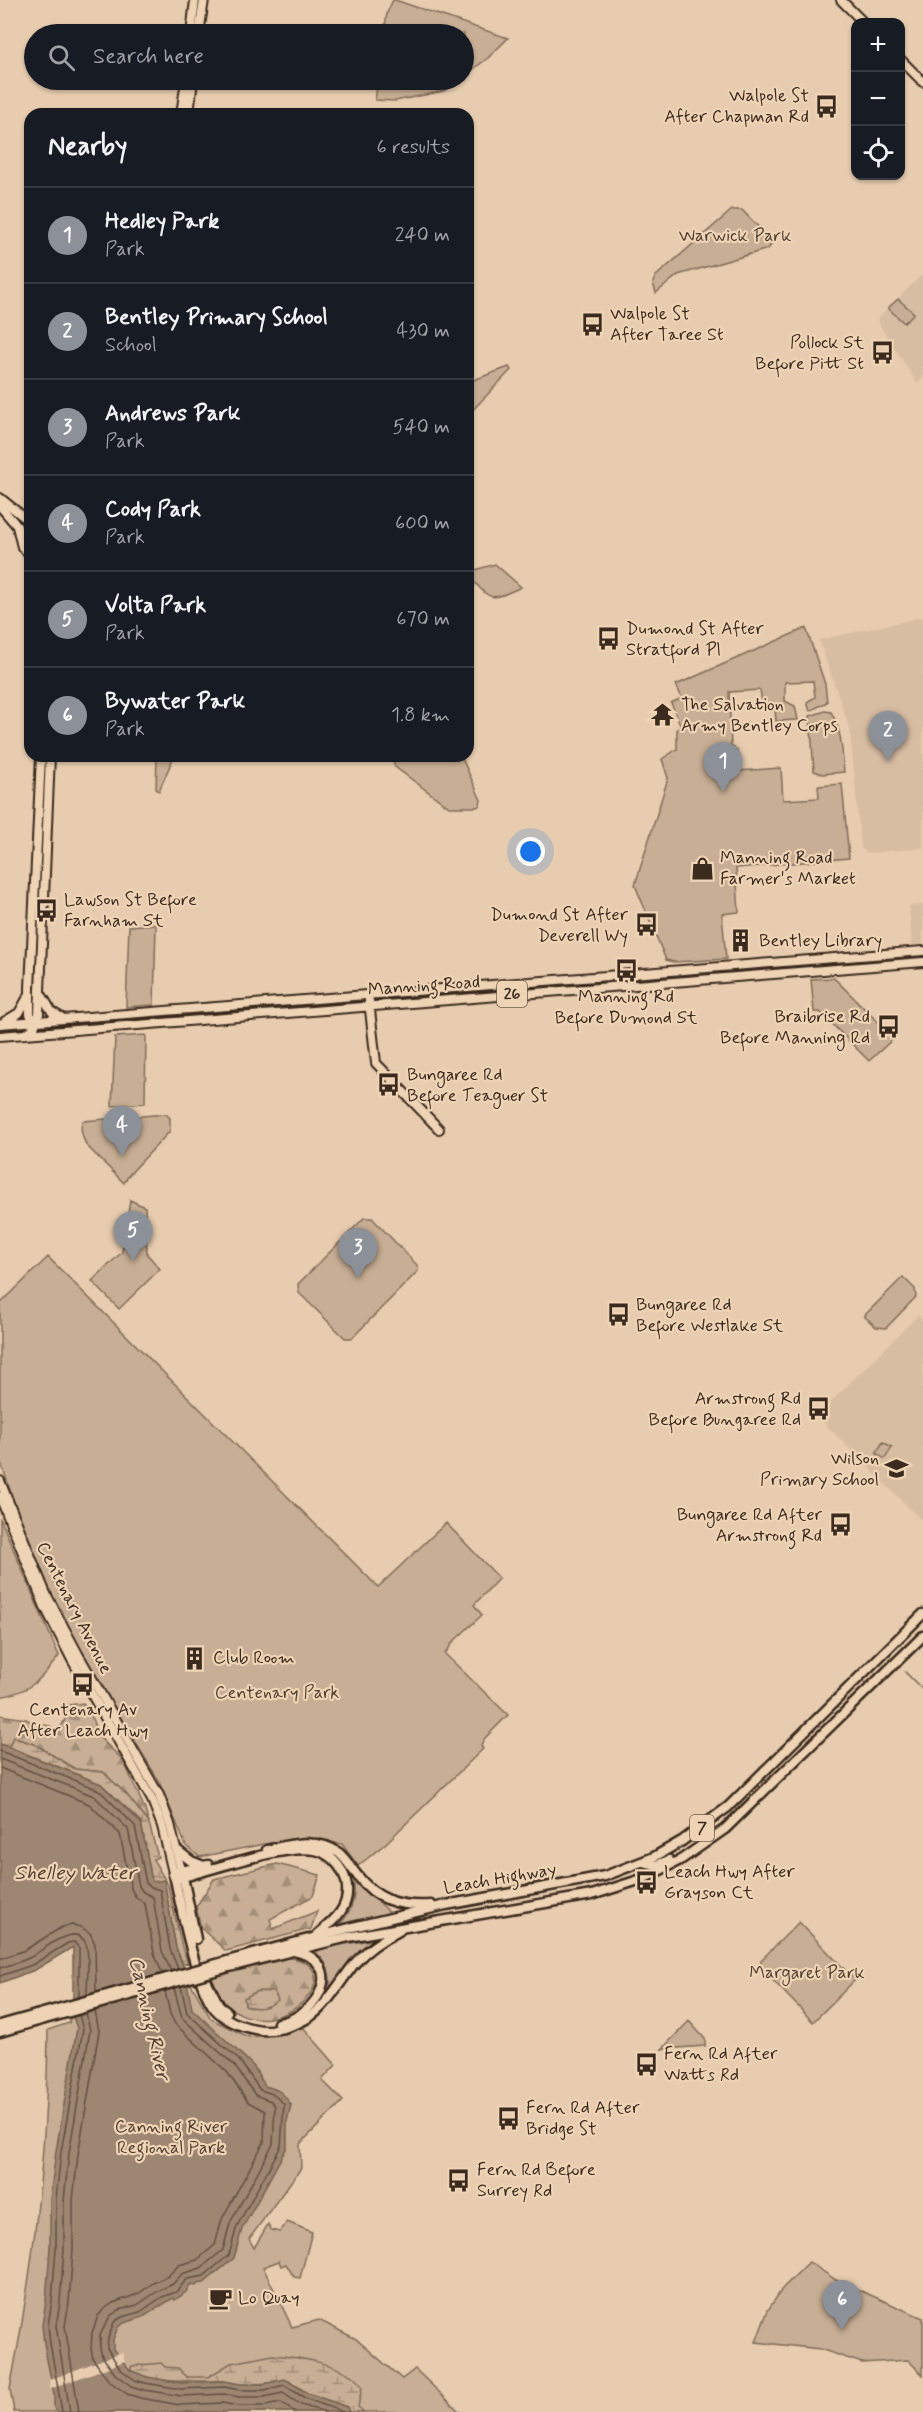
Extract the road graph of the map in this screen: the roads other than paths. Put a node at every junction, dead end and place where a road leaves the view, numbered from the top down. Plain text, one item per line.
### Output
1 (195, 0) edge
2 (204, 0) edge
3 (841, 0) edge
4 (859, 18) edge
5 (191, 24) edge
6 (201, 24) edge
7 (905, 65) edge
8 (923, 82) edge
9 (185, 90) edge
10 (192, 90) edge
11 (182, 108) edge
12 (190, 108) edge
13 (0, 498) edge
14 (0, 506) edge
15 (24, 519) edge
16 (24, 531) edge
17 (20, 538) junction
18 (24, 549) edge
19 (40, 762) edge
20 (50, 762) edge
21 (923, 951) edge
22 (923, 962) edge
23 (30, 988) junction
24 (40, 993) junction
25 (369, 995) junction
26 (370, 1005) junction
27 (62, 1019) junction
28 (35, 1023) junction
29 (0, 1024) edge
30 (48, 1033) junction
31 (22, 1035) junction
32 (0, 1036) edge
33 (440, 1129) dead end
34 (0, 1481) edge
35 (0, 1496) edge
36 (923, 1614) edge
37 (923, 1636) edge
38 (705, 1843) junction
39 (177, 1850) junction
40 (643, 1862) junction
41 (205, 1866) junction
42 (178, 1875) junction
43 (446, 1905) junction
44 (405, 1927) junction
45 (316, 1937) junction
46 (291, 1951) junction
47 (228, 1964) junction
48 (37, 2018) junction
49 (0, 2025) edge
50 (0, 2032) edge

1 - 5 main road
2 - 6 main road
3 - 4 main road
7 - 8 main road
9 - 11 main road
10 - 12 main road
13 - 15 main road
14 - 17 main road
16 - 17 main road
17 - 18 main road
19 - 23 main road
20 - 24 main road
21 - 25 main road, Manning Road / 26
22 - 26 main road, Manning Road / 26
23 - 28 main road
23 - 29 main road
24 - 27 main road
24 - 28 main road
25 - 26 main road
25 - 27 main road, Manning Road / 26
26 - 30 main road, Manning Road / 26
26 - 33 main road
27 - 28 main road, Manning Road / 26
28 - 29 main road, Manning Road / 26
28 - 30 main road
28 - 31 main road
30 - 31 main road, Manning Road / 26
31 - 32 main road, Manning Road / 26
34 - 39 main road, Centenary Avenue
35 - 42 main road, Centenary Avenue
36 - 40 highway, Leach Highway / 7
37 - 38 highway, Leach Highway / 7
38 - 40 highway
38 - 44 highway, Leach Highway / 7
39 - 41 highway
39 - 42 main road, Centenary Avenue
40 - 43 highway, Leach Highway / 7
41 - 42 highway
41 - 43 highway
42 - 44 highway
42 - 45 highway
42 - 46 highway
43 - 45 highway, Leach Highway / 7
44 - 46 highway, Leach Highway / 7
45 - 47 highway, Leach Highway / 7
46 - 47 highway, Leach Highway / 7
47 - 48 highway, Leach Highway / 7, bridge
48 - 49 highway, Leach Highway / 7
48 - 50 highway, Leach Highway / 7

